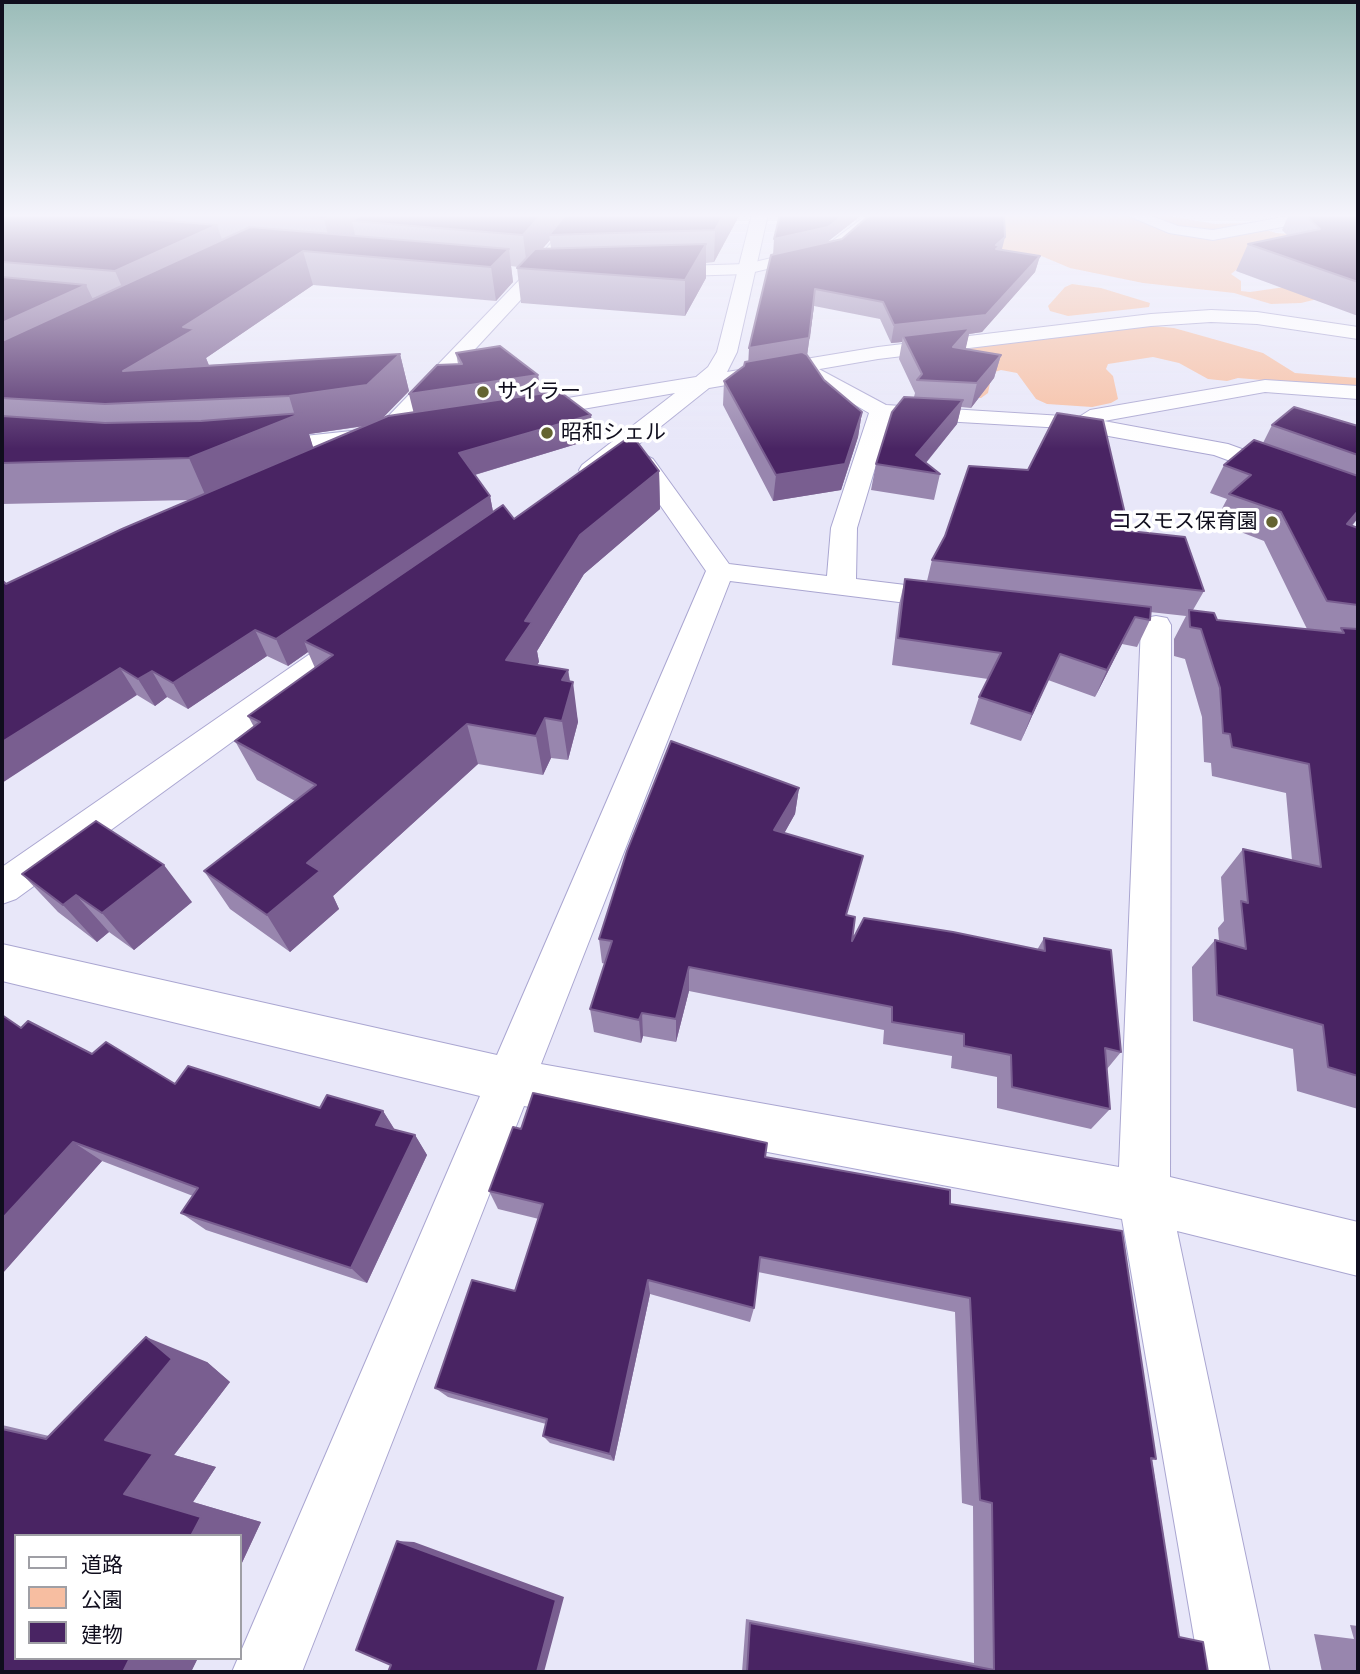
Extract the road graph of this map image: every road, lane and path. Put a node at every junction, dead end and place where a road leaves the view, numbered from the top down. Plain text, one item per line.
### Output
1 (518, 292) edge
2 (741, 292) edge
3 (1333, 312) dead end
4 (1296, 322) junction
5 (1358, 333) edge
6 (804, 367) junction
7 (702, 384) junction
8 (1358, 392) edge
9 (881, 411) junction
10 (508, 415) edge
11 (1064, 421) junction
12 (425, 428) edge
13 (384, 434) junction
14 (620, 449) junction
15 (242, 450) edge
16 (307, 468) edge
17 (564, 489) edge
18 (1358, 500) edge
19 (720, 571) junction
20 (841, 586) junction
21 (978, 603) edge
22 (384, 617) edge
23 (1156, 625) dead end
24 (2, 888) edge
25 (2, 962) edge
26 (512, 1081) junction
27 (1144, 1197) junction
28 (1358, 1249) edge
29 (267, 1672) edge
30 (1235, 1672) edge

1 - 13 street
2 - 7 street
3 - 4 street
4 - 5 street
4 - 6 street
6 - 7 street
6 - 9 street
7 - 10 street
7 - 14 street
8 - 11 street
9 - 11 street
9 - 20 street
11 - 18 street
12 - 13 street
13 - 15 street
13 - 16 street
14 - 17 street
14 - 19 street
19 - 20 street
19 - 26 street
20 - 21 street
22 - 24 street
23 - 27 street
25 - 26 street
26 - 27 street
26 - 29 street
27 - 28 street
27 - 30 street

